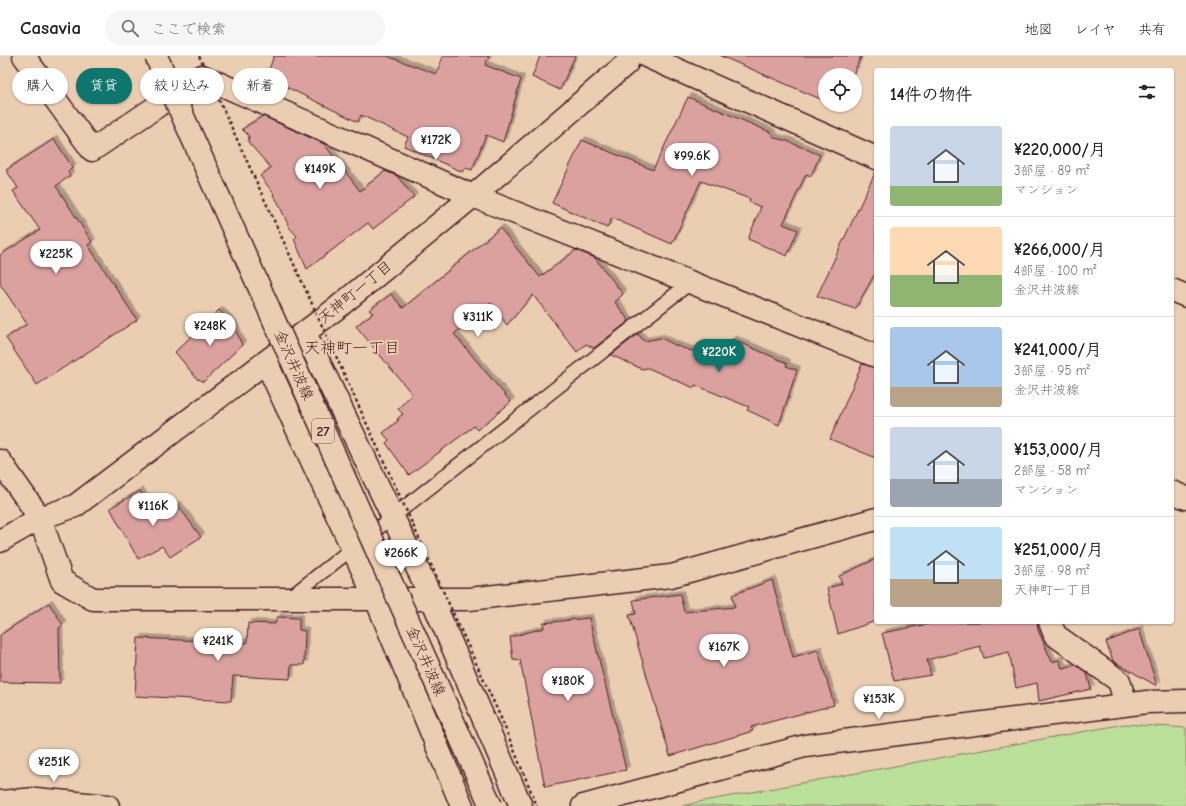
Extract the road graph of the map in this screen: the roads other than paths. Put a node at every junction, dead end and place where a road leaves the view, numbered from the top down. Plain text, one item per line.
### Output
1 (24, 56) edge
2 (156, 56) edge
3 (630, 56) edge
4 (646, 56) edge
5 (874, 157) edge
6 (473, 196) junction
7 (691, 282) junction
8 (1174, 291) edge
9 (1186, 296) edge
10 (304, 333) junction
11 (874, 355) edge
12 (266, 362) junction
13 (0, 461) edge
14 (1174, 493) edge
15 (1186, 498) edge
16 (393, 517) junction
17 (40, 518) junction
18 (874, 520) edge
19 (0, 541) edge
20 (352, 549) junction
21 (288, 599) junction
22 (376, 599) junction
23 (432, 600) junction
24 (1051, 624) edge
25 (1186, 700) edge
26 (1126, 704) junction
27 (0, 802) edge
28 (108, 806) edge
29 (462, 806) edge
30 (491, 806) edge
31 (521, 806) edge
32 (583, 806) edge

1 - 6 street
2 - 30 street, 金沢井波線 / 27, bridge
3 - 6 street, 天神町一丁目
4 - 5 street
6 - 7 street
6 - 10 street, 天神町一丁目
7 - 11 street
7 - 16 lane
8 - 9 street
10 - 12 street, 天神町一丁目
10 - 16 street
12 - 17 street, 天神町一丁目
12 - 20 street
13 - 17 street
14 - 15 street
16 - 20 lane
16 - 23 street
17 - 19 street, 天神町一丁目
17 - 21 street
18 - 23 street
20 - 21 lane
20 - 22 street
21 - 22 street
22 - 23 street
22 - 29 street
23 - 31 street
24 - 26 street
25 - 26 street
26 - 32 street
27 - 28 street

